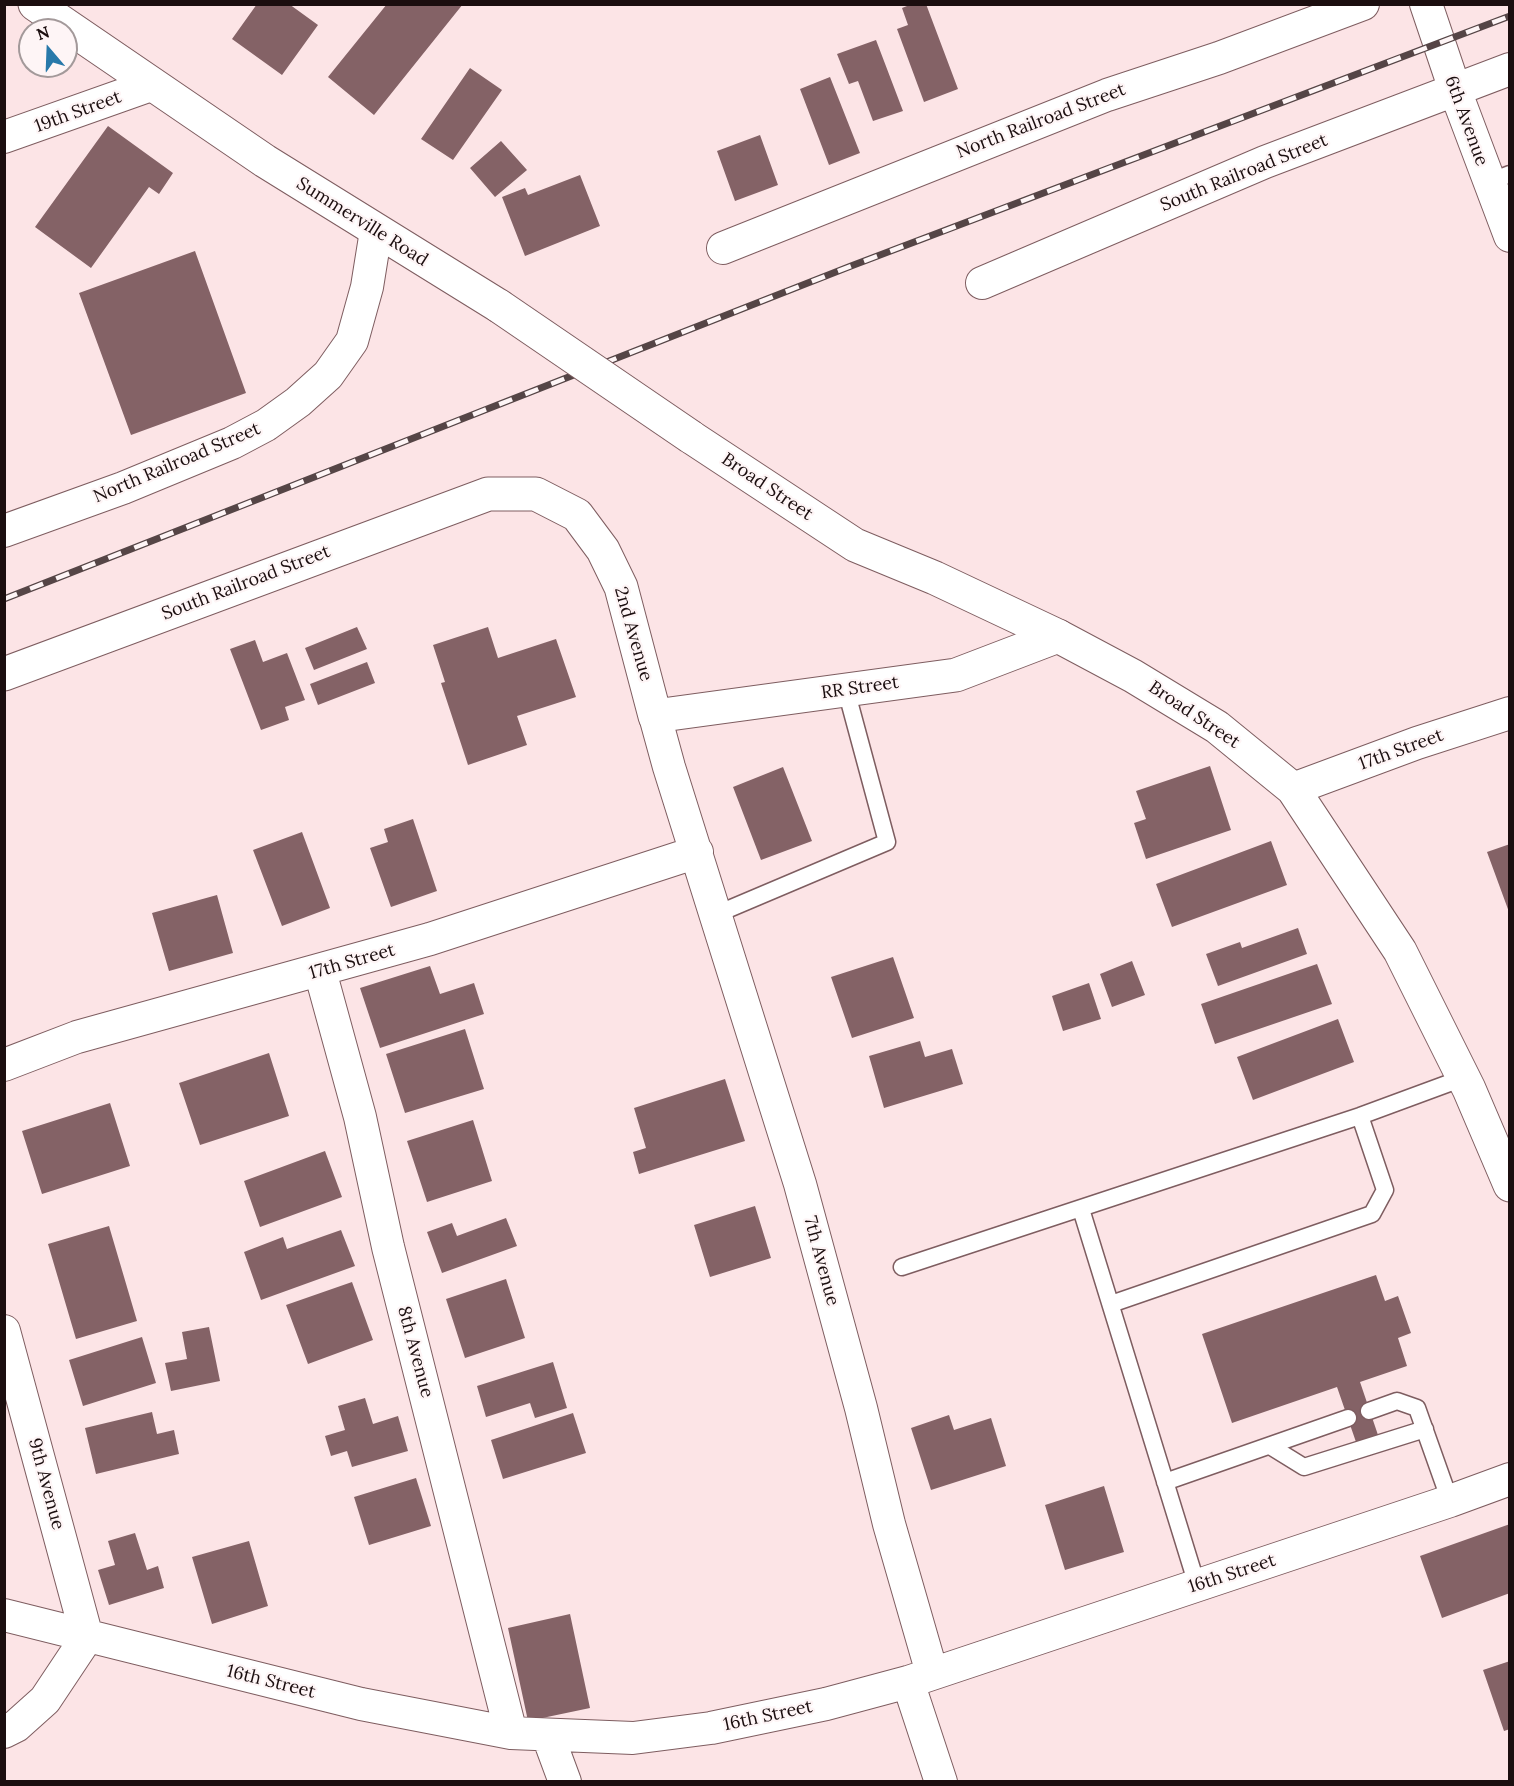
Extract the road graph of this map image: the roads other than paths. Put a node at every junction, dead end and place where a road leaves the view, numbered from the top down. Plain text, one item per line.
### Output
1 (35, 4) edge
2 (1426, 4) edge
3 (1357, 5) edge
4 (1509, 69) edge
5 (151, 85) junction
6 (1455, 90) junction
7 (4, 137) edge
8 (1499, 178) edge
9 (376, 231) junction
10 (1509, 236) edge
11 (723, 248) dead end
12 (982, 283) dead end
13 (691, 437) joint
14 (488, 494) joint
15 (4, 531) edge
16 (1058, 636) junction
17 (4, 674) edge
18 (846, 690) junction
19 (1509, 713) edge
20 (655, 716) junction
21 (1293, 789) junction
22 (697, 852) junction
23 (717, 914) junction
24 (320, 971) junction
25 (4, 1065) edge
26 (1463, 1078) junction
27 (1360, 1116) junction
28 (1509, 1185) edge
29 (1081, 1209) junction
30 (902, 1267) dead end
31 (1111, 1304) junction
32 (4, 1331) edge
33 (1369, 1411) dead end
34 (1348, 1418) dead end
35 (1425, 1430) junction
36 (1270, 1446) junction
37 (1509, 1479) edge
38 (1165, 1482) junction
39 (1450, 1501) junction
40 (1197, 1585) junction
41 (4, 1615) edge
42 (87, 1637) junction
43 (920, 1678) junction
44 (4, 1732) edge
45 (511, 1733) junction
46 (548, 1736) junction
47 (565, 1782) edge
48 (941, 1782) edge

1 - 5 main road, Summerville Road
2 - 6 street, 6th Avenue
3 - 11 street, North Railroad Street
4 - 6 street, South Railroad Street
5 - 7 street, 19th Street
5 - 9 main road, Summerville Road
6 - 8 street, 6th Avenue
6 - 12 street, South Railroad Street
8 - 10 street, 6th Avenue
9 - 13 main road, Summerville Road, bridge
9 - 15 street, North Railroad Street
13 - 16 main road, Broad Street
14 - 17 main road, South Railroad Street
14 - 20 main road, 2nd Avenue
16 - 18 main road, RR Street
16 - 21 main road, Broad Street
18 - 20 main road, RR Street
18 - 23 lane
19 - 21 street, 17th Street
20 - 22 street, 2nd Avenue
21 - 26 main road, Broad Street
22 - 23 street, 7th Avenue
22 - 24 street, 17th Street
23 - 43 street, 7th Avenue
24 - 25 street, 17th Street
24 - 45 street, 8th Avenue
26 - 27 lane
26 - 28 main road, Broad Street
27 - 29 lane
27 - 31 lane
29 - 30 lane
29 - 31 lane
31 - 38 lane
32 - 42 street, 9th Avenue
33 - 35 lane
34 - 36 lane
35 - 36 lane
35 - 39 lane
36 - 38 lane
37 - 39 street, 16th Street
38 - 40 lane
39 - 40 street, 16th Street
40 - 43 street, 16th Street
41 - 42 street, 16th Street
42 - 44 street
42 - 45 street, 16th Street
43 - 46 street, 16th Street
43 - 48 street, 7th Avenue
45 - 46 street, 16th Street
46 - 47 street

